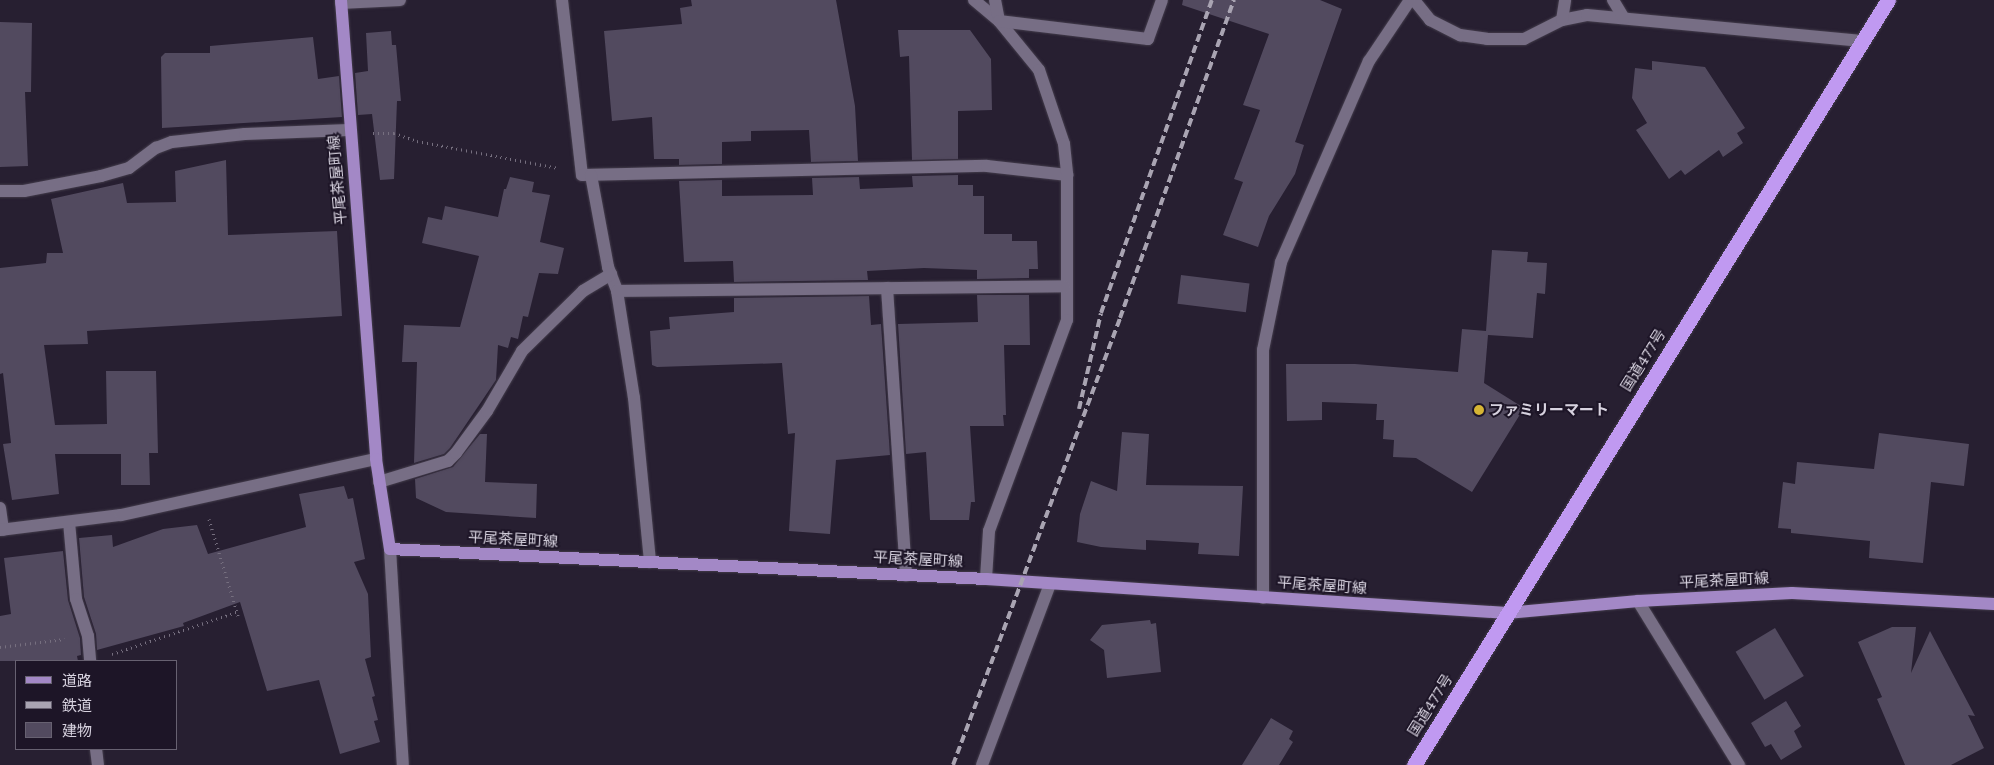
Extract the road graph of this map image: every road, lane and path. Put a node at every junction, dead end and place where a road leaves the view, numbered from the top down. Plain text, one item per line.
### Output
1 (400, 0) edge
2 (562, 0) edge
3 (974, 0) edge
4 (995, 0) edge
5 (1162, 0) edge
6 (1410, 0) edge
7 (1414, 0) edge
8 (1565, 0) edge
9 (1612, 0) edge
10 (1888, 0) edge
11 (341, 1) edge
12 (1624, 18) junction
13 (1562, 20) junction
14 (999, 21) junction
15 (1862, 40) junction
16 (350, 132) junction
17 (586, 172) junction
18 (1067, 175) junction
19 (0, 191) edge
20 (610, 274) junction
21 (1065, 286) junction
22 (887, 288) junction
23 (617, 291) junction
24 (376, 460) junction
25 (380, 482) junction
26 (202, 497) junction
27 (0, 508) edge
28 (69, 522) junction
29 (1, 530) edge
30 (390, 549) junction
31 (650, 562) junction
32 (906, 575) junction
33 (986, 579) junction
34 (1050, 584) junction
35 (1263, 598) junction
36 (1638, 601) junction
37 (1994, 604) edge
38 (237, 612) junction
39 (1507, 613) junction
40 (239, 619) dead end
41 (88, 636) junction
42 (0, 647) edge
43 (90, 660) edge
44 (93, 660) edge
45 (96, 750) edge
46 (98, 765) edge
47 (403, 765) edge
48 (982, 765) edge
49 (1414, 765) edge
50 (1739, 765) edge

1 - 11 street
2 - 17 street
3 - 14 street
4 - 14 street
5 - 14 street
6 - 35 street
7 - 13 street
8 - 13 street
9 - 12 street
10 - 15 highway, 国道477号
11 - 16 main road, 平尾茶屋町線
12 - 13 street
12 - 15 street
14 - 18 street
15 - 39 highway, 国道477号
16 - 17 path
16 - 19 street
16 - 24 main road, 平尾茶屋町線
17 - 18 street
17 - 20 street
18 - 21 street
20 - 23 street
20 - 25 street
21 - 22 street
21 - 33 street
22 - 23 street
22 - 32 street
23 - 31 street
24 - 25 main road, 平尾茶屋町線
24 - 26 street
25 - 30 main road, 平尾茶屋町線
26 - 28 street
26 - 38 path
27 - 29 street
28 - 29 street
28 - 41 street
30 - 31 main road, 平尾茶屋町線
30 - 47 street
31 - 32 main road, 平尾茶屋町線
32 - 33 main road, 平尾茶屋町線
33 - 34 main road, 平尾茶屋町線
34 - 35 main road, 平尾茶屋町線
34 - 48 street
35 - 39 main road, 平尾茶屋町線
36 - 37 main road, 平尾茶屋町線
36 - 39 main road, 平尾茶屋町線
36 - 50 street
38 - 40 path
38 - 44 path
39 - 49 highway, 国道477号
41 - 42 path
41 - 43 street
45 - 46 street

